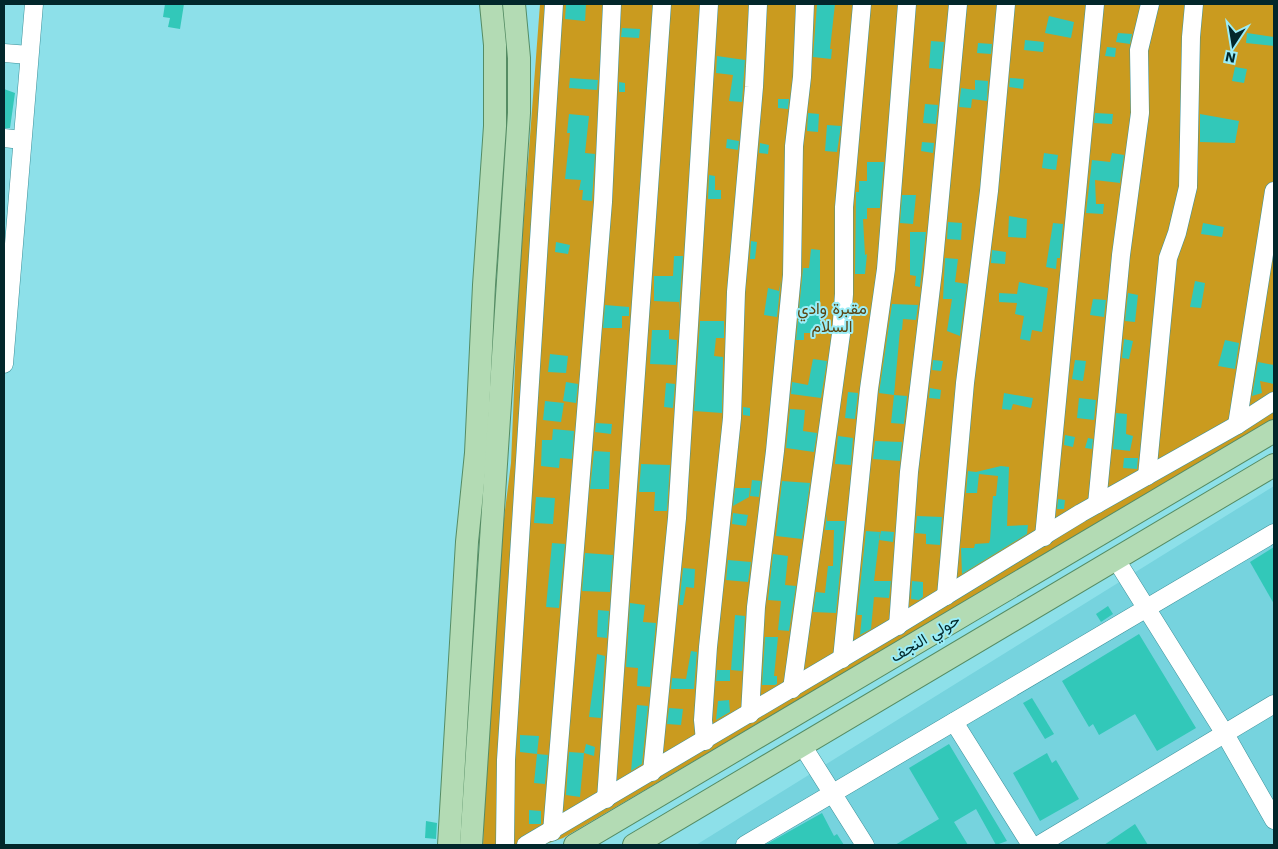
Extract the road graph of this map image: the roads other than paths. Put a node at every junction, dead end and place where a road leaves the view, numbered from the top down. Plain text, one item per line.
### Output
1 (34, 4) edge
2 (491, 4) edge
3 (496, 4) edge
4 (507, 4) edge
5 (514, 4) edge
6 (554, 4) edge
7 (612, 4) edge
8 (662, 4) edge
9 (709, 4) edge
10 (758, 4) edge
11 (805, 4) edge
12 (862, 4) edge
13 (907, 4) edge
14 (958, 4) edge
15 (1006, 4) edge
16 (1095, 4) edge
17 (1150, 4) edge
18 (1194, 4) edge
19 (518, 43) junction
20 (495, 45) junction
21 (4, 53) edge
22 (29, 55) junction
23 (4, 138) edge
24 (22, 140) junction
25 (1274, 191) edge
26 (4, 364) edge
27 (1274, 401) edge
28 (1237, 425) junction
29 (1274, 430) edge
30 (1274, 464) edge
31 (1146, 476) junction
32 (1097, 504) junction
33 (1274, 533) edge
34 (1044, 537) junction
35 (1115, 558) junction
36 (946, 596) junction
37 (1146, 608) junction
38 (898, 626) junction
39 (842, 659) junction
40 (792, 688) junction
41 (1274, 704) edge
42 (750, 714) junction
43 (954, 722) junction
44 (1225, 734) junction
45 (705, 741) junction
46 (802, 745) junction
47 (652, 772) junction
48 (832, 793) junction
49 (606, 800) junction
50 (1274, 820) edge
51 (552, 832) junction
52 (448, 845) edge
53 (471, 845) edge
54 (505, 845) edge
55 (526, 845) edge
56 (575, 845) edge
57 (634, 845) edge
58 (744, 845) edge
59 (865, 845) edge
60 (1031, 845) edge
61 (1039, 845) edge

1 - 22 street
2 - 20 main road
3 - 4 main road
5 - 19 main road
6 - 54 street
7 - 51 street
8 - 49 street
9 - 47 street
10 - 45 street
11 - 42 street
12 - 40 street
13 - 39 street
14 - 38 street
15 - 36 street
16 - 34 street
17 - 32 street
18 - 31 street
19 - 20 main road
19 - 53 main road
20 - 52 main road
21 - 22 street
22 - 24 street
23 - 24 street
24 - 26 street
25 - 28 street
27 - 28 street
28 - 31 street
29 - 56 main road, حولي النجف
30 - 35 main road, حولي النجف
31 - 32 street
32 - 34 street
33 - 37 street
34 - 36 street
35 - 37 street
35 - 46 main road, حولي النجف
36 - 38 street
37 - 43 street
37 - 44 street
38 - 39 street
39 - 40 street
40 - 42 street
41 - 44 street
42 - 45 street
43 - 48 street
43 - 60 street
44 - 50 street
44 - 61 street
45 - 47 street
46 - 48 street
46 - 57 main road, حولي النجف
47 - 49 street
48 - 58 street
48 - 59 street
49 - 51 street
51 - 55 street

